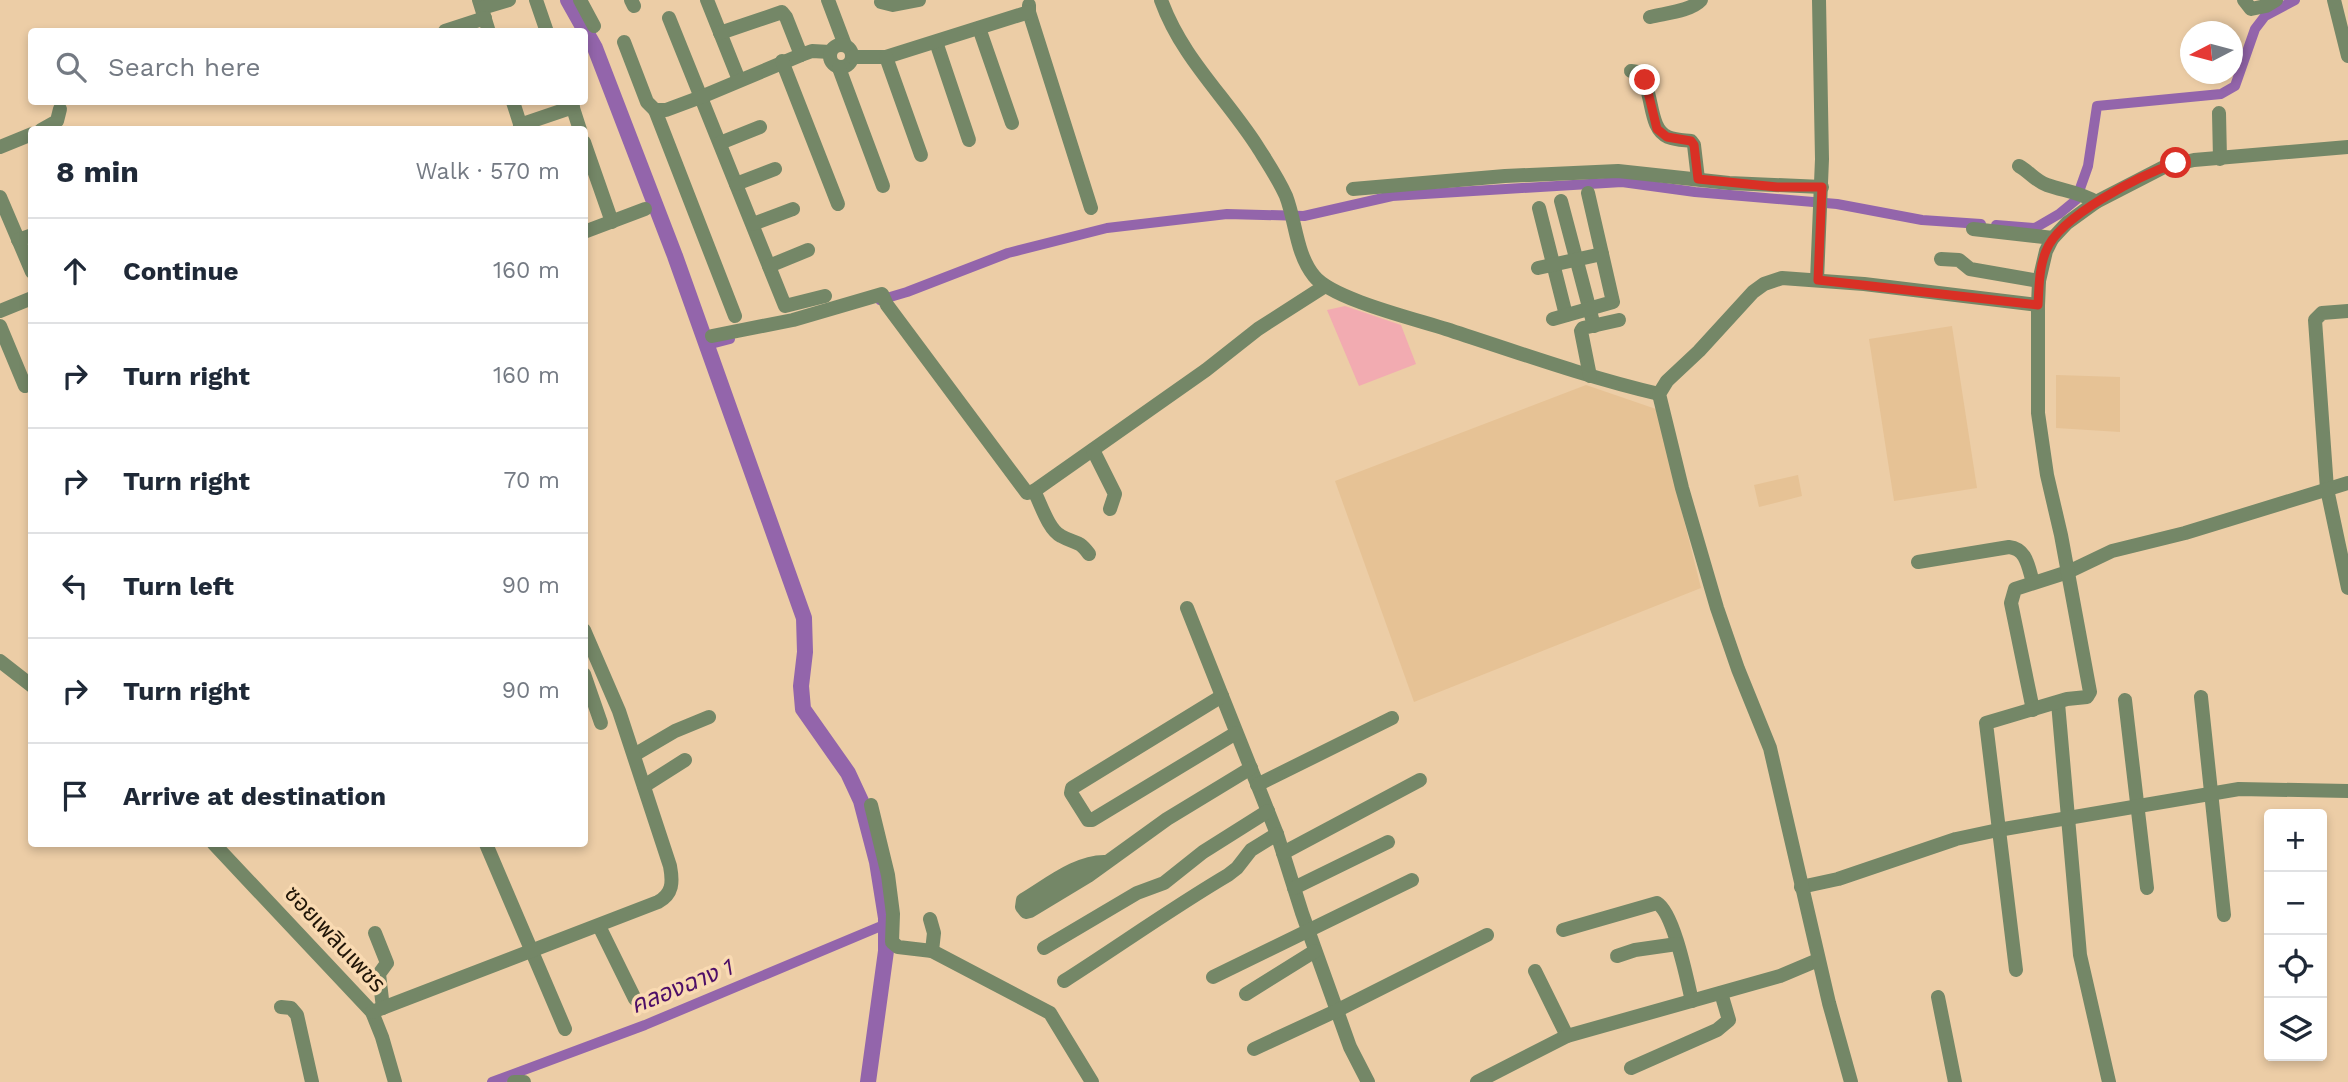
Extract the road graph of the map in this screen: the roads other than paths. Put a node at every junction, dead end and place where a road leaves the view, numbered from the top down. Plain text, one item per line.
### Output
1 (509, 0) edge
2 (537, 0) edge
3 (580, 0) edge
4 (707, 0) edge
5 (828, 0) edge
6 (919, 0) edge
7 (1161, 0) edge
8 (1702, 0) edge
9 (1819, 0) edge
10 (2334, 0) edge
11 (881, 2) dead end
12 (486, 10) edge
13 (1650, 17) dead end
14 (669, 18) dead end
15 (594, 26) dead end
16 (451, 28) edge
17 (546, 28) edge
18 (979, 28) junction
19 (720, 33) junction
20 (624, 42) dead end
21 (936, 42) junction
22 (849, 51) junction
23 (831, 52) junction
24 (801, 55) junction
25 (2348, 56) edge
26 (886, 57) junction
27 (782, 61) junction
28 (839, 68) junction
29 (1631, 71) dead end
30 (738, 80) junction
31 (701, 97) junction
32 (514, 105) edge
33 (570, 105) edge
34 (572, 105) edge
35 (60, 108) dead end
36 (654, 110) junction
37 (2219, 113) dead end
38 (1012, 122) dead end
39 (48, 126) edge
40 (521, 126) edge
41 (523, 126) edge
42 (579, 126) edge
43 (760, 127) dead end
44 (28, 136) edge
45 (969, 140) dead end
46 (720, 143) junction
47 (2348, 147) edge
48 (0, 148) edge
49 (920, 155) dead end
50 (2220, 159) junction
51 (588, 163) edge
52 (2019, 166) dead end
53 (775, 169) dead end
54 (1698, 179) junction
55 (736, 184) junction
56 (883, 186) dead end
57 (1353, 188) dead end
58 (1588, 193) dead end
59 (1821, 195) junction
60 (2085, 196) junction
61 (0, 197) edge
62 (1561, 201) dead end
63 (838, 204) dead end
64 (1091, 208) dead end
65 (1539, 208) dead end
66 (645, 209) dead end
67 (793, 209) dead end
68 (612, 222) junction
69 (752, 224) junction
70 (1973, 229) dead end
71 (588, 231) edge
72 (25, 237) edge
73 (2053, 238) junction
74 (808, 250) dead end
75 (1602, 254) junction
76 (1941, 259) dead end
77 (1577, 261) junction
78 (769, 266) junction
79 (1554, 266) junction
80 (1538, 268) dead end
81 (1818, 280) junction
82 (2039, 281) junction
83 (1325, 286) junction
84 (825, 296) dead end
85 (28, 300) edge
86 (2038, 305) junction
87 (1590, 308) junction
88 (0, 311) edge
89 (2348, 311) edge
90 (736, 316) dead end
91 (1619, 320) dead end
92 (0, 326) edge
93 (1594, 326) junction
94 (712, 336) dead end
95 (1591, 376) junction
96 (25, 386) dead end
97 (1659, 394) junction
98 (1093, 450) junction
99 (2348, 482) edge
100 (2328, 489) junction
101 (1034, 491) junction
102 (1110, 509) dead end
103 (1089, 554) dead end
104 (1917, 562) dead end
105 (2068, 572) junction
106 (2033, 582) junction
107 (2348, 588) edge
108 (1187, 608) dead end
109 (588, 652) edge
110 (0, 661) edge
111 (28, 683) edge
112 (588, 686) edge
113 (1222, 696) junction
114 (2201, 698) dead end
115 (2125, 700) dead end
116 (2058, 703) junction
117 (2032, 710) junction
118 (709, 717) dead end
119 (1392, 718) dead end
120 (601, 723) dead end
121 (1236, 733) junction
122 (634, 755) junction
123 (685, 760) dead end
124 (1251, 768) junction
125 (1420, 780) dead end
126 (1257, 785) junction
127 (644, 786) junction
128 (2348, 792) edge
129 (2211, 793) junction
130 (871, 805) dead end
131 (2138, 806) junction
132 (1268, 811) junction
133 (2067, 818) junction
134 (1998, 830) junction
135 (1277, 834) junction
136 (1388, 842) dead end
137 (217, 847) edge
138 (487, 847) edge
139 (1283, 853) junction
140 (1107, 862) junction
141 (1412, 880) dead end
142 (1801, 887) junction
143 (1294, 888) junction
144 (2147, 888) dead end
145 (2224, 915) dead end
146 (930, 919) dead end
147 (599, 926) junction
148 (1563, 930) dead end
149 (1308, 931) junction
150 (375, 933) dead end
151 (1487, 935) dead end
152 (1677, 944) junction
153 (1045, 948) dead end
154 (932, 951) junction
155 (1315, 951) junction
156 (532, 952) junction
157 (1617, 956) dead end
158 (1818, 960) junction
159 (2016, 970) dead end
160 (1535, 971) dead end
161 (1213, 977) dead end
162 (1063, 981) dead end
163 (1721, 993) junction
164 (1246, 994) dead end
165 (1938, 997) dead end
166 (635, 999) dead end
167 (1692, 1001) junction
168 (281, 1007) dead end
169 (377, 1010) junction
170 (1338, 1010) junction
171 (565, 1029) dead end
172 (1563, 1038) junction
173 (1254, 1049) dead end
174 (1631, 1068) dead end
175 (312, 1082) edge
176 (395, 1082) edge
177 (514, 1082) edge
178 (524, 1082) edge
179 (1092, 1082) edge
180 (1368, 1082) edge
181 (1477, 1082) edge
182 (1851, 1082) edge
183 (1955, 1082) edge
184 (2109, 1082) edge

1 - 12 street
2 - 17 street
3 - 15 street
4 - 19 street
5 - 22 street
6 - 11 street
7 - 83 street
8 - 13 street
9 - 59 street
10 - 25 street
12 - 16 street
14 - 31 street
18 - 21 street
18 - 38 street
18 - 64 street
19 - 24 street
19 - 30 street
20 - 36 street
21 - 26 street
21 - 45 street
22 - 23 street
22 - 26 street
22 - 28 street
23 - 24 street
23 - 28 street
24 - 27 street
26 - 49 street
27 - 30 street
27 - 63 street
28 - 56 street
29 - 54 street
30 - 31 street
31 - 36 street
31 - 46 street
32 - 40 street
33 - 41 street
34 - 42 street
35 - 39 street
36 - 90 street
37 - 50 street
43 - 46 street
44 - 48 street
46 - 55 street
47 - 50 street
50 - 60 street
51 - 68 street
52 - 60 street
53 - 55 street
54 - 57 street
54 - 59 street
55 - 69 street
58 - 75 street
59 - 81 street
60 - 73 street
61 - 72 street
62 - 77 street
65 - 79 street
66 - 68 street
67 - 69 street
68 - 71 street
69 - 78 street
70 - 73 street
73 - 82 street
74 - 78 street
75 - 77 street
75 - 87 street
76 - 82 street
77 - 79 street
77 - 87 street
78 - 84 street
79 - 80 street
79 - 87 street
81 - 86 street
81 - 97 street
82 - 86 street
83 - 95 street
83 - 98 street
85 - 88 street
86 - 105 street
87 - 93 street
89 - 100 street
91 - 93 street
92 - 96 street
93 - 95 street
94 - 101 street
95 - 97 street
97 - 142 street
98 - 101 street
98 - 102 street
99 - 100 street
100 - 105 street
100 - 107 street
101 - 103 street
104 - 106 street
105 - 106 street
105 - 116 street
106 - 117 street
108 - 113 street
109 - 122 street
110 - 111 street
112 - 120 street
113 - 121 street
113 - 121 street
114 - 129 street
115 - 131 street
116 - 117 street
116 - 133 street
117 - 134 street
118 - 122 street
119 - 126 street
121 - 124 street
122 - 127 street
123 - 127 street
124 - 126 street
124 - 140 street
125 - 139 street
126 - 132 street
127 - 147 street
128 - 129 street
129 - 131 street
129 - 145 street
130 - 154 street
131 - 133 street
131 - 144 street
132 - 135 street
132 - 153 street
133 - 134 street
133 - 184 street
134 - 142 street
134 - 159 street
135 - 139 street
135 - 162 street
136 - 143 street
137 - 169 street, ซอยเพลินเพชร
138 - 156 street
139 - 143 street
140 - 140 street
141 - 149 street
142 - 158 street
143 - 149 street
146 - 154 street
147 - 156 street
147 - 166 street
148 - 152 street
149 - 155 street
149 - 161 street
150 - 169 street
151 - 170 street
152 - 157 street
152 - 167 street
154 - 179 street
155 - 164 street
155 - 170 street
156 - 169 street
156 - 171 street
158 - 163 street
158 - 182 street
160 - 172 street
163 - 167 street
163 - 174 street
165 - 183 street
167 - 172 street
168 - 175 street
169 - 176 street, ซอยเพลินเพชร
170 - 173 street
170 - 180 street
172 - 181 street
177 - 178 street

